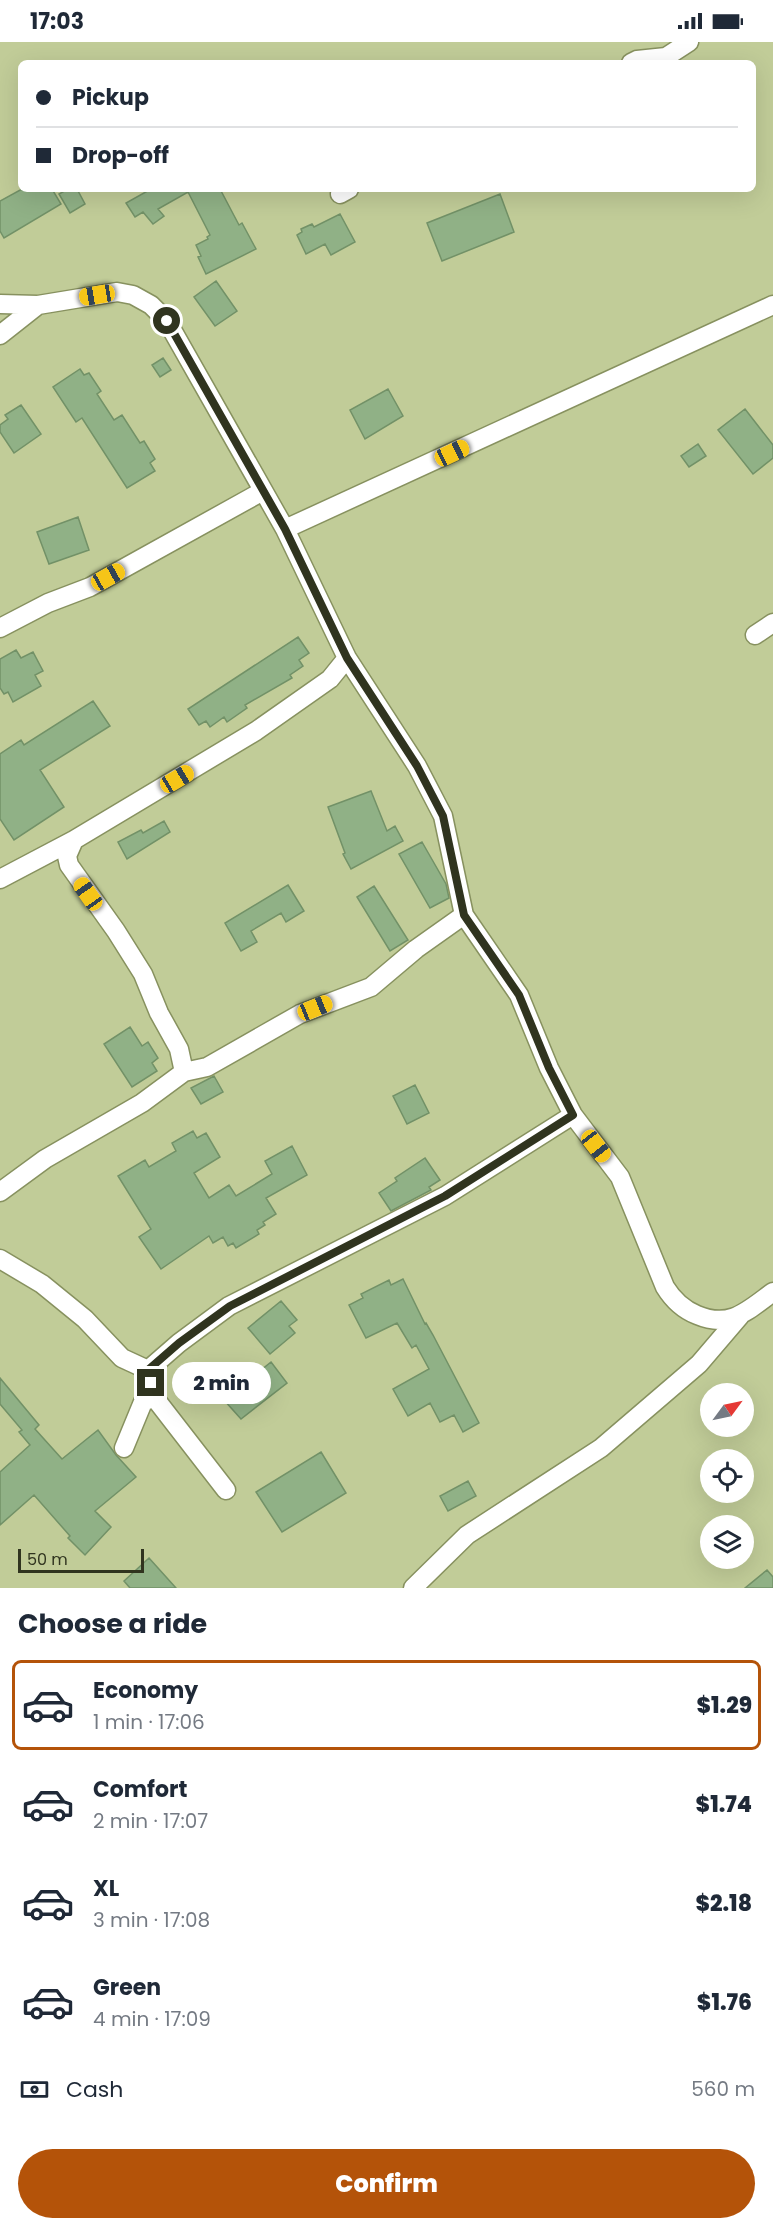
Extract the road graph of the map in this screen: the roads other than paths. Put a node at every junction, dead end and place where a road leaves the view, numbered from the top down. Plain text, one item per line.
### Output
1 (689, 42) edge
2 (637, 60) edge
3 (0, 304) edge
4 (38, 305) junction
5 (773, 305) edge
6 (0, 335) edge
7 (263, 492) junction
8 (285, 529) junction
9 (773, 623) edge
10 (0, 628) edge
11 (755, 635) dead end
12 (347, 658) junction
13 (74, 840) junction
14 (0, 879) edge
15 (464, 915) junction
16 (184, 1072) junction
17 (573, 1115) junction
18 (0, 1192) edge
19 (0, 1259) edge
20 (773, 1292) edge
21 (741, 1314) junction
22 (148, 1370) junction
23 (154, 1397) junction
24 (124, 1448) dead end
25 (226, 1490) dead end
26 (412, 1588) edge

1 - 2 street
3 - 4 street
4 - 6 street
4 - 7 street
5 - 8 street
7 - 8 street
7 - 10 street
8 - 12 street
9 - 11 street
12 - 13 street
12 - 15 street
13 - 14 street
13 - 16 street
15 - 16 street
15 - 17 street
16 - 18 street
17 - 21 street
17 - 22 street
19 - 22 street
20 - 21 street
21 - 26 street
22 - 23 street
23 - 24 street
23 - 25 street

